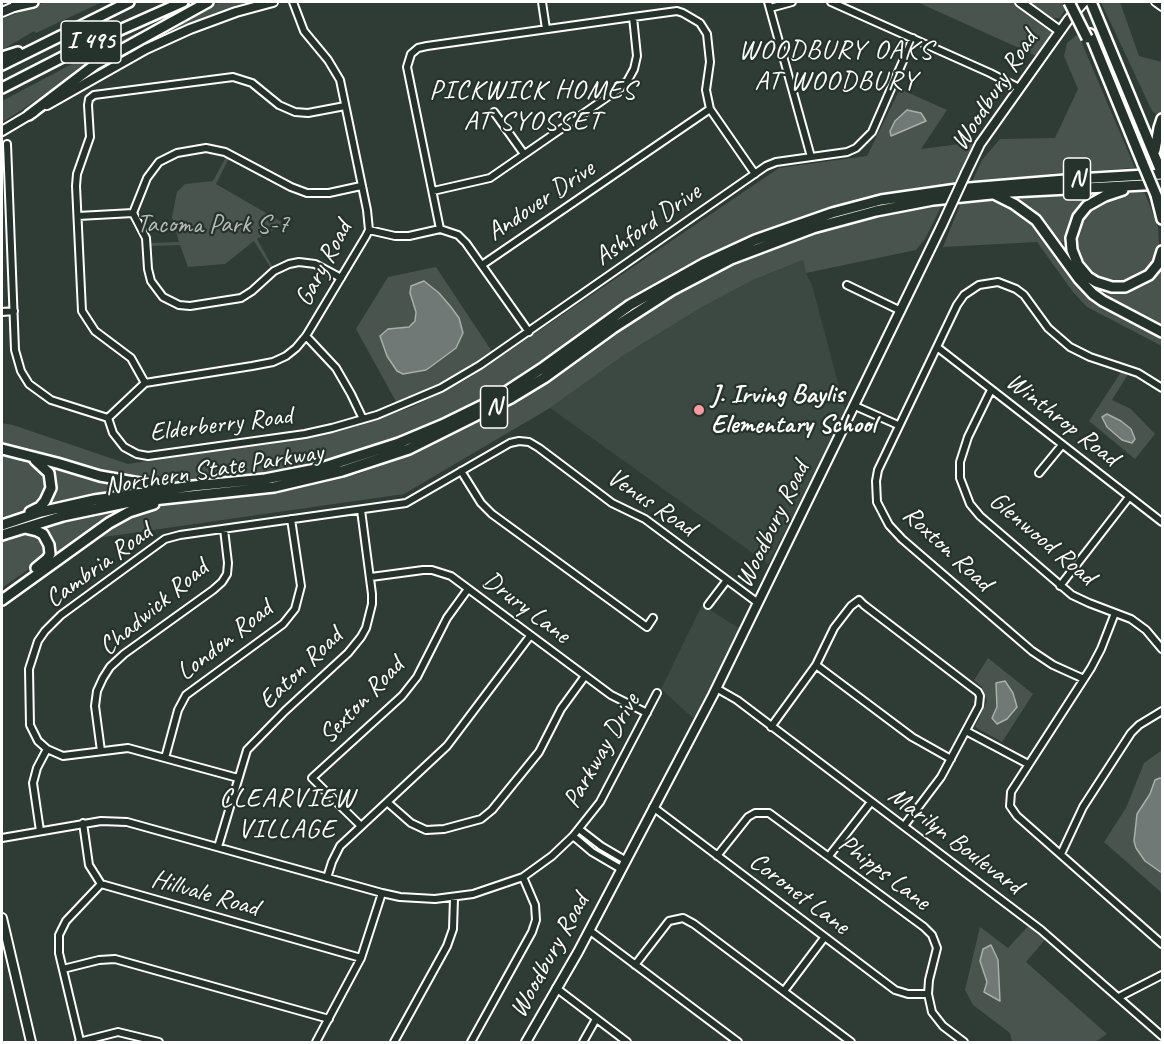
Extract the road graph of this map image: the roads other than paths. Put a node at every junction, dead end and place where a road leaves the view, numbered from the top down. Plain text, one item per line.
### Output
1 (28, 2) edge
2 (33, 2) edge
3 (129, 2) edge
4 (183, 2) edge
5 (208, 2) edge
6 (273, 2) edge
7 (293, 2) edge
8 (542, 2) edge
9 (792, 2) edge
10 (831, 2) edge
11 (1020, 2) edge
12 (1069, 2) edge
13 (1077, 2) edge
14 (1084, 2) edge
15 (1155, 2) edge
16 (1093, 4) edge
17 (769, 5) edge
18 (15, 6) junction
19 (1162, 7) edge
20 (2, 12) edge
21 (633, 17) junction
22 (546, 29) junction
23 (1060, 31) junction
24 (1088, 37) junction
25 (913, 39) junction
26 (34, 48) junction
27 (2, 57) edge
28 (2, 65) edge
29 (2, 88) edge
30 (1019, 88) junction
31 (345, 106) junction
32 (710, 109) junction
33 (494, 112) dead end
34 (29, 115) junction
35 (1162, 119) edge
36 (2, 130) edge
37 (7, 144) dead end
38 (524, 154) junction
39 (811, 157) junction
40 (1157, 157) junction
41 (755, 174) junction
42 (1162, 174) edge
43 (1162, 184) edge
44 (362, 186) junction
45 (1133, 186) junction
46 (433, 190) junction
47 (991, 193) junction
48 (1156, 195) junction
49 (1162, 211) edge
50 (133, 213) junction
51 (78, 216) junction
52 (1162, 219) edge
53 (440, 229) junction
54 (369, 230) junction
55 (1162, 251) edge
56 (482, 265) junction
57 (341, 278) junction
58 (848, 285) dead end
59 (14, 311) junction
60 (901, 311) junction
61 (2, 312) edge
62 (529, 332) junction
63 (1162, 332) edge
64 (306, 336) junction
65 (937, 347) junction
66 (145, 383) junction
67 (1162, 388) edge
68 (991, 390) junction
69 (855, 406) junction
70 (108, 418) junction
71 (363, 419) junction
72 (898, 426) junction
73 (519, 441) joint
74 (1062, 445) junction
75 (2, 449) edge
76 (28, 456) junction
77 (461, 471) junction
78 (1040, 473) dead end
79 (184, 487) junction
80 (183, 497) junction
81 (1129, 497) junction
82 (361, 510) junction
83 (291, 519) junction
84 (1162, 522) edge
85 (2, 524) edge
86 (22, 528) junction
87 (224, 529) junction
88 (2, 535) edge
89 (371, 577) junction
90 (727, 580) junction
91 (1060, 586) junction
92 (468, 589) junction
93 (2, 591) edge
94 (2, 600) edge
95 (758, 603) junction
96 (708, 605) dead end
97 (1115, 613) junction
98 (653, 618) dead end
99 (530, 636) junction
100 (1162, 649) edge
101 (816, 665) junction
102 (585, 676) junction
103 (1084, 679) junction
104 (716, 688) junction
105 (657, 693) dead end
106 (1162, 711) edge
107 (646, 713) junction
108 (771, 726) junction
109 (966, 731) junction
110 (47, 749) junction
111 (101, 751) junction
112 (165, 758) junction
113 (951, 759) junction
114 (1028, 764) junction
115 (237, 778) junction
116 (387, 802) junction
117 (871, 802) junction
118 (653, 807) junction
119 (83, 823) junction
120 (361, 826) junction
121 (904, 826) junction
122 (579, 829) junction
123 (40, 831) junction
124 (573, 836) junction
125 (2, 838) edge
126 (218, 847) junction
127 (1060, 854) junction
128 (717, 856) junction
129 (829, 856) junction
130 (625, 860) junction
131 (621, 869) junction
132 (523, 877) junction
133 (327, 878) junction
134 (101, 884) junction
135 (382, 893) junction
136 (454, 898) junction
137 (2, 918) edge
138 (589, 930) junction
139 (824, 938) junction
140 (1162, 944) edge
141 (5, 950) edge
142 (361, 958) junction
143 (635, 964) junction
144 (63, 969) junction
145 (1162, 975) edge
146 (556, 988) junction
147 (784, 991) junction
148 (928, 994) junction
149 (1119, 997) junction
150 (329, 1019) junction
151 (596, 1019) junction
152 (1162, 1036) edge
153 (31, 1042) edge
154 (79, 1042) edge
155 (159, 1042) edge
156 (316, 1042) edge
157 (394, 1042) edge
158 (471, 1042) edge
159 (526, 1042) edge
160 (583, 1042) edge
161 (627, 1042) edge
162 (738, 1042) edge
163 (851, 1042) edge
164 (964, 1042) edge

1 - 18 main road
2 - 18 highway
3 - 26 highway, I 495
4 - 29 highway, I 495
5 - 34 highway
6 - 34 main road
7 - 31 street, Gary Road
8 - 22 street
9 - 17 street
10 - 25 street
11 - 23 main road
12 - 24 highway, bridge
13 - 24 highway
14 - 23 main road, Woodbury Road
15 - 19 street
16 - 40 highway
17 - 39 street
18 - 20 main road
21 - 22 street
21 - 32 street
21 - 38 street
22 - 46 street
23 - 30 main road, Woodbury Road
24 - 48 highway, bridge
25 - 30 street
25 - 39 street, Ashford Drive
26 - 27 highway
26 - 28 highway, I 495
30 - 60 main road, Woodbury Road, bridge
31 - 44 street, Gary Road
31 - 51 street
32 - 41 street
32 - 56 street, Andover Drive
33 - 38 street
34 - 36 main road
35 - 40 highway
37 - 59 street
38 - 46 street
39 - 41 street, Ashford Drive
40 - 42 highway
41 - 62 street, Ashford Drive
42 - 79 highway, Northern State Parkway / N
43 - 45 highway, Northern State Parkway / N
44 - 50 street
44 - 54 street, Gary Road
45 - 47 highway, Northern State Parkway / N
45 - 55 highway
46 - 53 street
47 - 63 highway
47 - 80 highway, Northern State Parkway / N
48 - 49 highway
48 - 52 highway
50 - 51 street
50 - 57 street
51 - 66 street
53 - 54 street
53 - 56 street
54 - 57 street, Gary Road
56 - 62 street
57 - 64 street, Gary Road
58 - 60 street
59 - 61 street
59 - 70 street
60 - 69 main road, Woodbury Road
62 - 71 street, Ashford Drive
64 - 66 street, Gary Road
64 - 71 street
65 - 67 street, Roxton Road
65 - 68 street, Winthrop Road
65 - 72 street, Roxton Road
66 - 70 street
68 - 74 street, Winthrop Road
68 - 91 street, Glenwood Road
69 - 72 street
69 - 95 main road, Woodbury Road
70 - 71 street, Elderberry Road
72 - 103 street, Roxton Road
73 - 77 street, Cambria Road
73 - 90 street, Venus Road
74 - 78 street
74 - 81 street, Winthrop Road
75 - 76 highway
76 - 79 highway
76 - 85 highway
77 - 82 street, Cambria Road
77 - 98 street
79 - 85 highway, Northern State Parkway / N
80 - 86 highway, Northern State Parkway / N
80 - 94 highway
81 - 84 street, Winthrop Road
81 - 91 street
82 - 83 street, Cambria Road
82 - 89 street, Eaton Road
83 - 87 street, Cambria Road
83 - 112 street, London Road
86 - 88 highway, Northern State Parkway / N
86 - 93 highway
87 - 110 street, Cambria Road
87 - 111 street, Chadwick Road
89 - 92 street, Drury Lane
89 - 115 street, Eaton Road
90 - 95 street, Venus Road
90 - 96 street
91 - 97 street, Glenwood Road
92 - 99 street, Drury Lane
92 - 120 street, Sexton Road
95 - 104 main road, Woodbury Road
97 - 100 street, Glenwood Road
97 - 103 street
99 - 102 street, Drury Lane
99 - 116 street
101 - 108 street
101 - 109 street
101 - 113 street
102 - 107 street, Drury Lane
102 - 116 street
103 - 114 street
104 - 108 street, Marilyn Boulevard
104 - 118 main road, Woodbury Road
105 - 107 street, Parkway Drive
106 - 127 street
107 - 122 street, Parkway Drive
108 - 117 street, Marilyn Boulevard
109 - 113 street
109 - 114 street
110 - 111 street
110 - 123 street
111 - 112 street
112 - 115 street
113 - 121 street
114 - 127 street
115 - 126 street, Eaton Road
116 - 120 street
117 - 121 street, Marilyn Boulevard
117 - 129 street
118 - 128 street, Coronet Lane
118 - 130 main road, Woodbury Road
119 - 123 street, Parkway Drive
119 - 126 street, Parkway Drive
119 - 134 street
120 - 133 street
121 - 149 street, Marilyn Boulevard
122 - 124 street, Parkway Drive
122 - 130 street
123 - 125 street, Parkway Drive
124 - 131 street
124 - 132 street, Parkway Drive
126 - 133 street, Parkway Drive
127 - 140 street
128 - 129 street, Phipps Lane
128 - 139 street, Coronet Lane
129 - 148 street, Phipps Lane
130 - 131 main road, Woodbury Road
131 - 138 main road, Woodbury Road
132 - 136 street, Parkway Drive
132 - 158 street
133 - 135 street, Parkway Drive
134 - 142 street, Hillvale Road
134 - 144 street
135 - 136 street, Parkway Drive
135 - 142 street
136 - 157 street
137 - 141 main road
138 - 143 street
138 - 146 main road, Woodbury Road
139 - 147 street
139 - 148 street, Coronet Lane
141 - 153 main road
142 - 150 street
143 - 147 street
143 - 162 street
144 - 150 street
144 - 154 street
145 - 149 street
146 - 151 street
146 - 159 main road, Woodbury Road
147 - 163 street
148 - 164 street
149 - 152 street, Marilyn Boulevard
150 - 156 street
151 - 160 street
151 - 161 street
154 - 155 street

